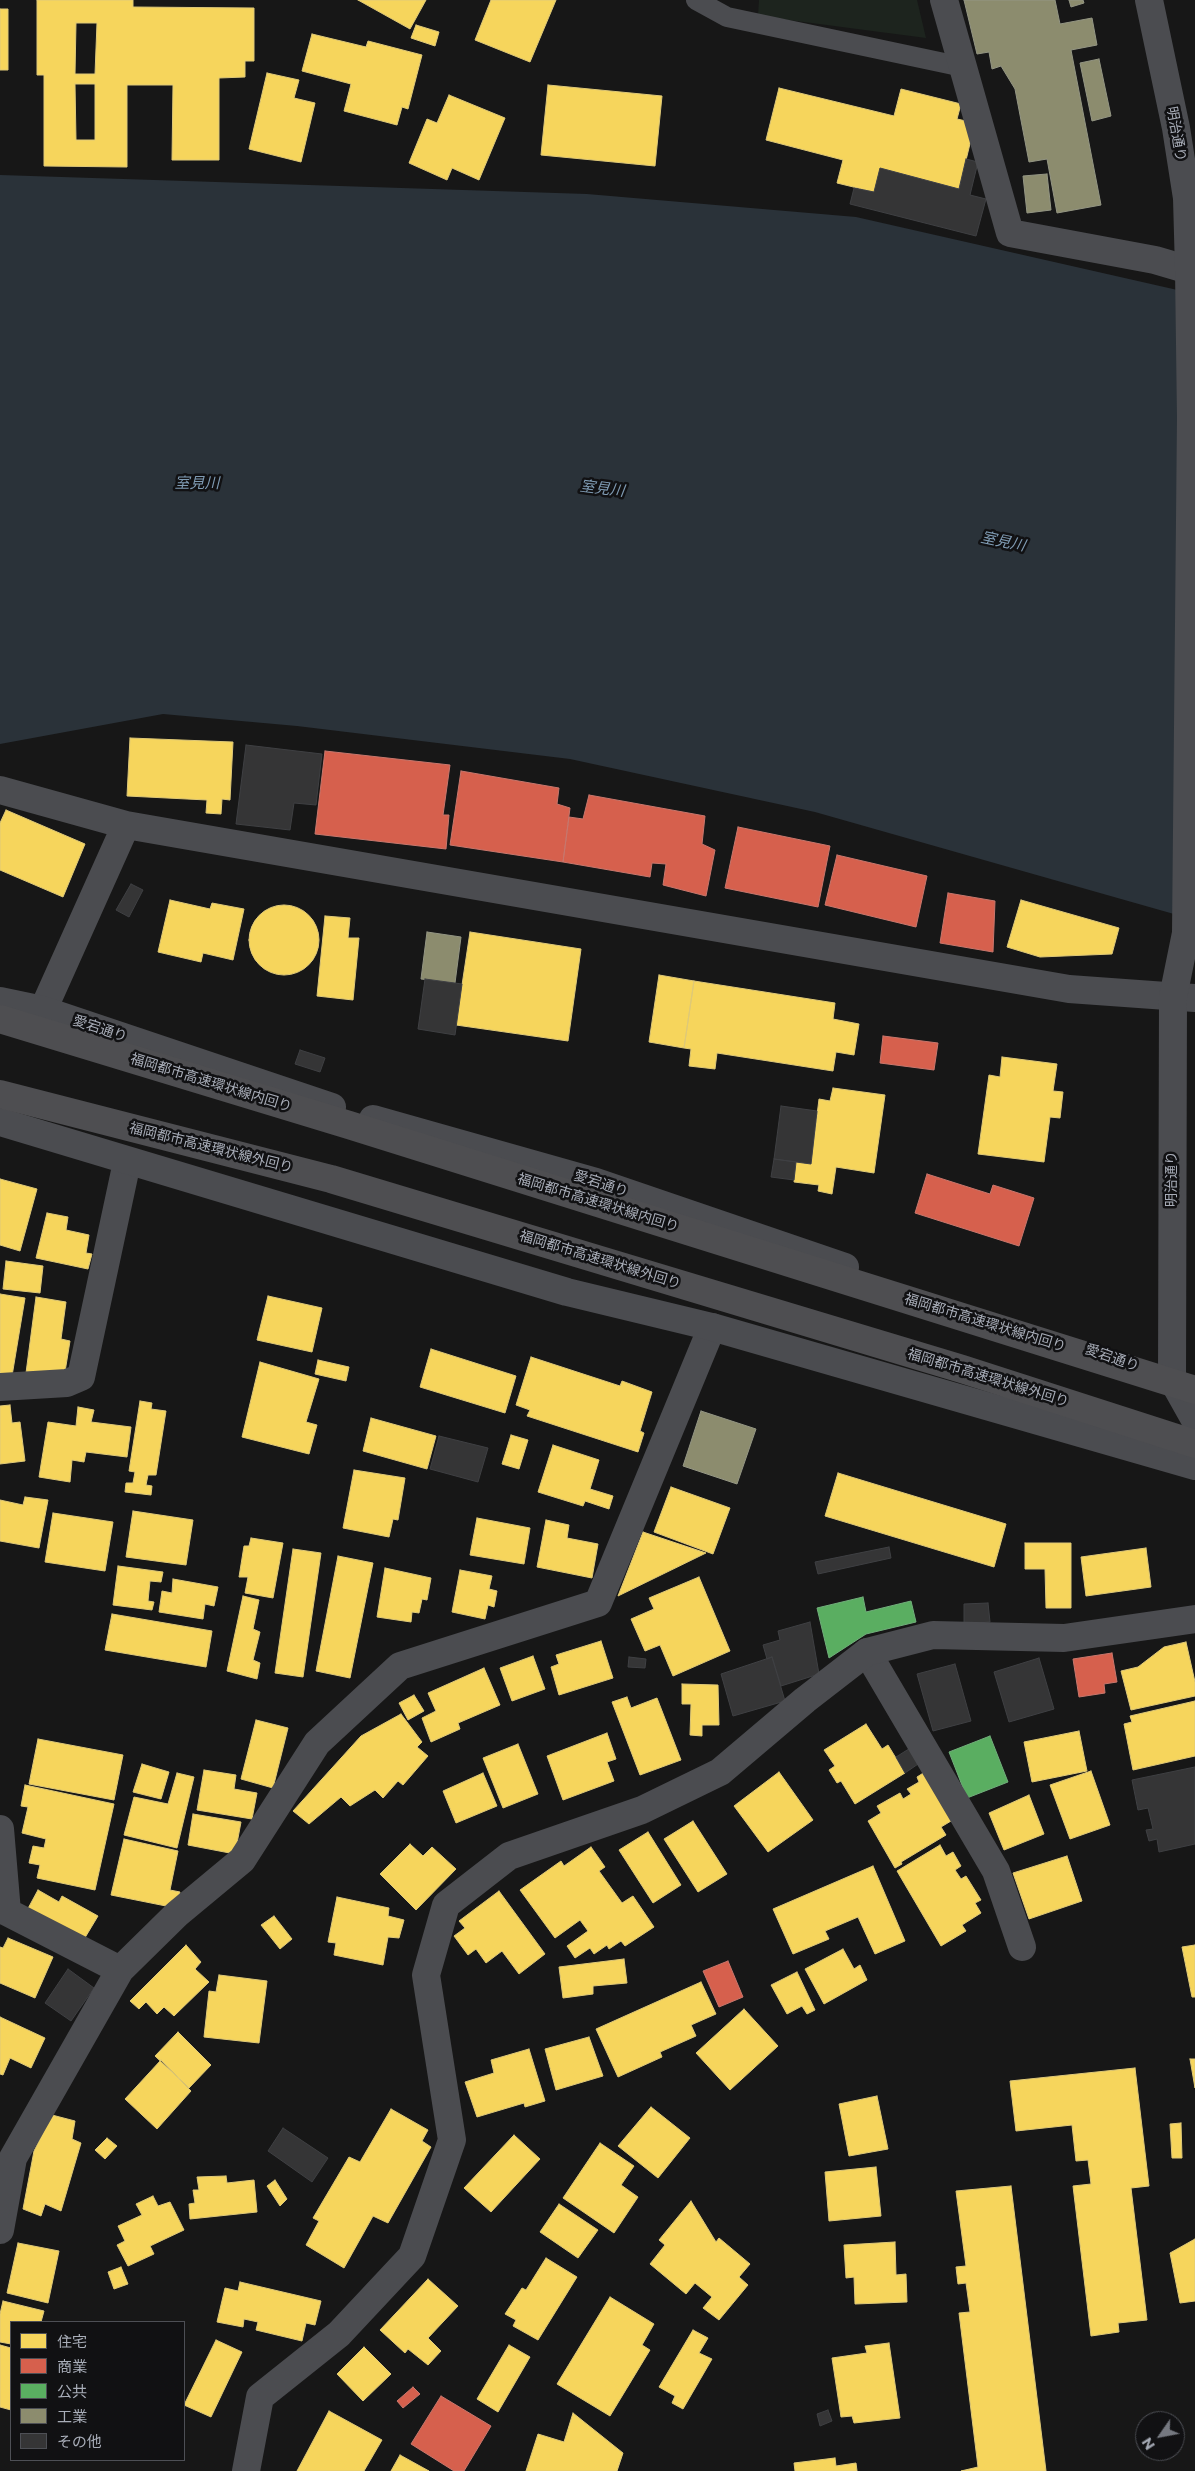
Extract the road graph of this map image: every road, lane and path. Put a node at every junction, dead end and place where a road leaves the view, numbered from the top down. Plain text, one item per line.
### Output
1 (696, 0) edge
2 (944, 0) edge
3 (1149, 0) edge
4 (963, 67) junction
5 (1189, 270) junction
6 (0, 790) edge
7 (126, 825) junction
8 (1184, 998) edge
9 (0, 1001) edge
10 (42, 1010) junction
11 (0, 1019) edge
12 (0, 1094) edge
13 (0, 1122) edge
14 (127, 1162) junction
15 (712, 1326) junction
16 (1187, 1386) edge
17 (0, 1387) edge
18 (1195, 1420) edge
19 (1195, 1444) edge
20 (1195, 1466) edge
21 (1195, 1619) edge
22 (867, 1652) junction
23 (0, 1829) edge
24 (1022, 1947) dead end
25 (120, 1970) junction
26 (0, 2230) edge
27 (246, 2471) edge

1 - 4 lane
2 - 4 street
3 - 5 street, 明治通り
4 - 5 street
5 - 8 street, 明治通り
6 - 7 street
7 - 8 street
7 - 10 street
8 - 16 street, 明治通り
9 - 10 street, 愛宕通り
10 - 16 street, 愛宕通り
11 - 16 highway, 福岡都市高速環状線内回り, bridge
12 - 19 highway, 福岡都市高速環状線外回り, bridge
13 - 14 street
14 - 15 street
14 - 17 street
15 - 20 street
15 - 25 street
16 - 18 street, 明治通り
21 - 22 street
22 - 24 street
22 - 27 street
23 - 25 street
25 - 26 street

